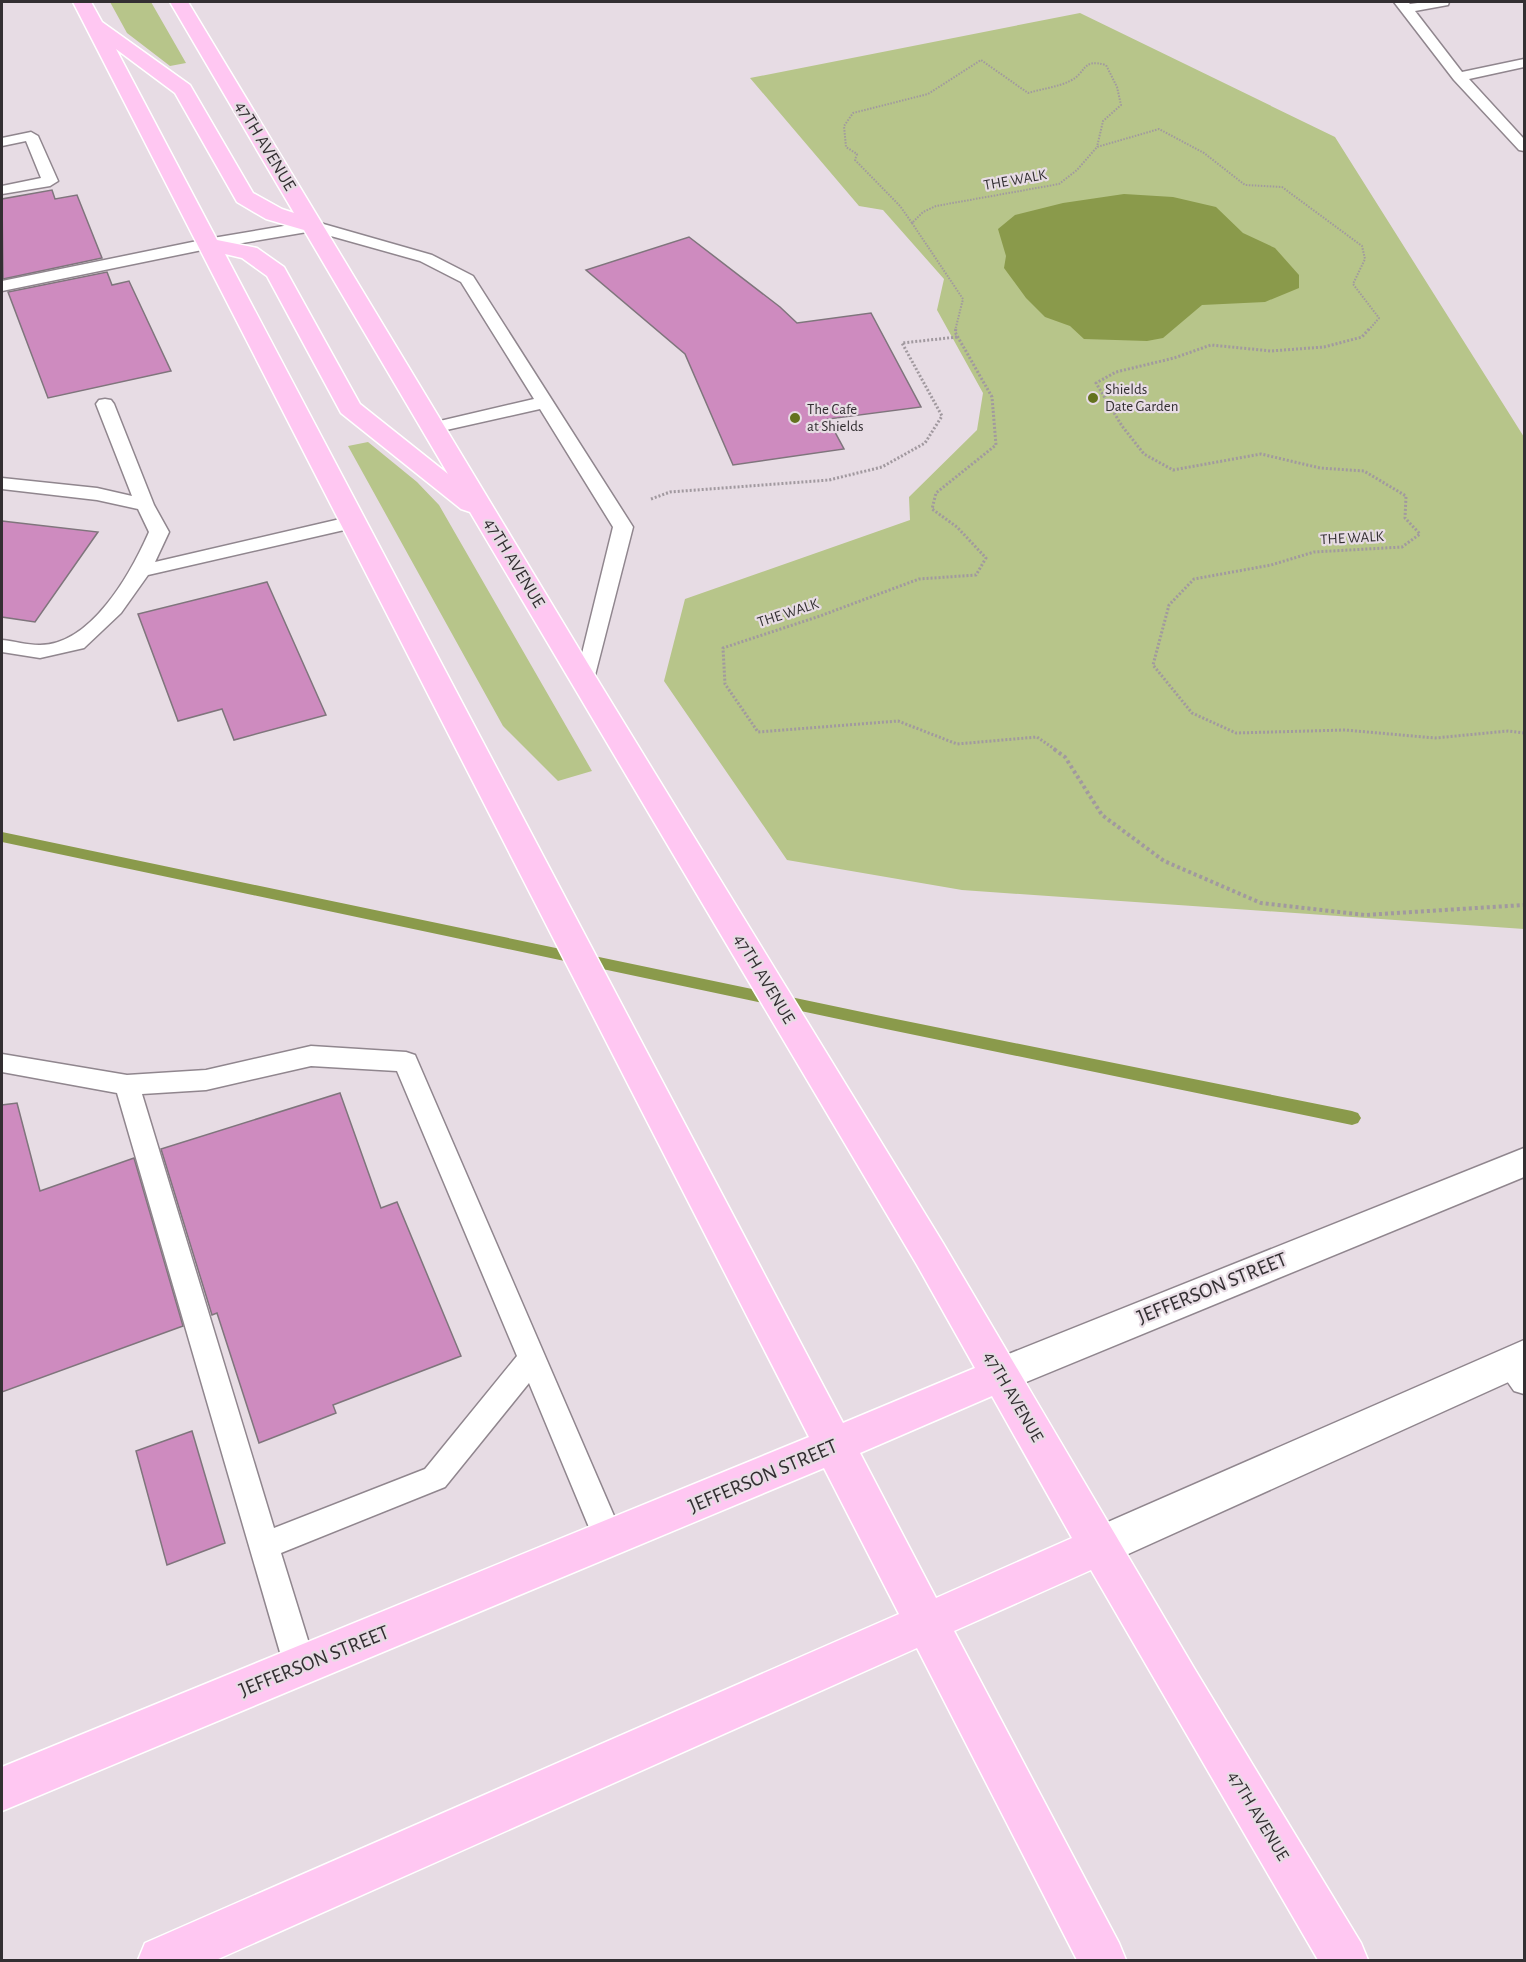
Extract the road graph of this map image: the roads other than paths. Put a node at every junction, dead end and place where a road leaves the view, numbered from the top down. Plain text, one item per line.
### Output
1 (82, 2) edge
2 (179, 2) edge
3 (1443, 2) edge
4 (1404, 5) edge
5 (94, 24) junction
6 (1524, 63) edge
7 (1459, 77) junction
8 (2, 142) edge
9 (1524, 146) edge
10 (2, 190) edge
11 (313, 226) junction
12 (207, 244) junction
13 (2, 286) edge
14 (545, 402) junction
15 (105, 404) dead end
16 (433, 428) junction
17 (2, 484) edge
18 (145, 505) junction
19 (486, 517) junction
20 (352, 522) junction
21 (141, 571) junction
22 (2, 646) edge
23 (585, 682) junction
24 (2, 1063) edge
25 (127, 1084) junction
26 (1524, 1162) edge
27 (532, 1358) junction
28 (1519, 1367) edge
29 (1000, 1376) junction
30 (833, 1446) junction
31 (609, 1539) junction
32 (263, 1546) junction
33 (1100, 1546) junction
34 (925, 1624) junction
35 (300, 1666) junction
36 (2, 1789) edge
37 (162, 1960) edge
38 (1102, 1960) edge
39 (1344, 1960) edge

1 - 5 main road
2 - 11 main road, 47TH AVENUE
3 - 4 lane
4 - 7 lane
5 - 11 main road
5 - 12 main road
6 - 7 lane
7 - 9 lane
8 - 10 lane
11 - 12 lane
11 - 14 lane
11 - 16 main road, 47TH AVENUE
12 - 13 lane
12 - 19 main road
12 - 20 main road
14 - 16 lane
14 - 23 lane
15 - 18 lane
16 - 19 main road, 47TH AVENUE
17 - 18 lane
18 - 21 lane
19 - 23 main road, 47TH AVENUE
20 - 21 lane
20 - 30 main road
21 - 22 lane
23 - 29 main road, 47TH AVENUE
24 - 25 lane
25 - 27 lane
25 - 32 lane
26 - 29 main road, JEFFERSON STREET
27 - 31 lane
27 - 32 lane
28 - 33 main road
29 - 30 main road, JEFFERSON STREET
29 - 33 main road, 47TH AVENUE
30 - 31 main road, JEFFERSON STREET
30 - 34 main road
31 - 35 main road, JEFFERSON STREET
32 - 35 lane
33 - 34 main road
33 - 39 main road, 47TH AVENUE
34 - 37 main road
34 - 38 main road
35 - 36 main road, JEFFERSON STREET

